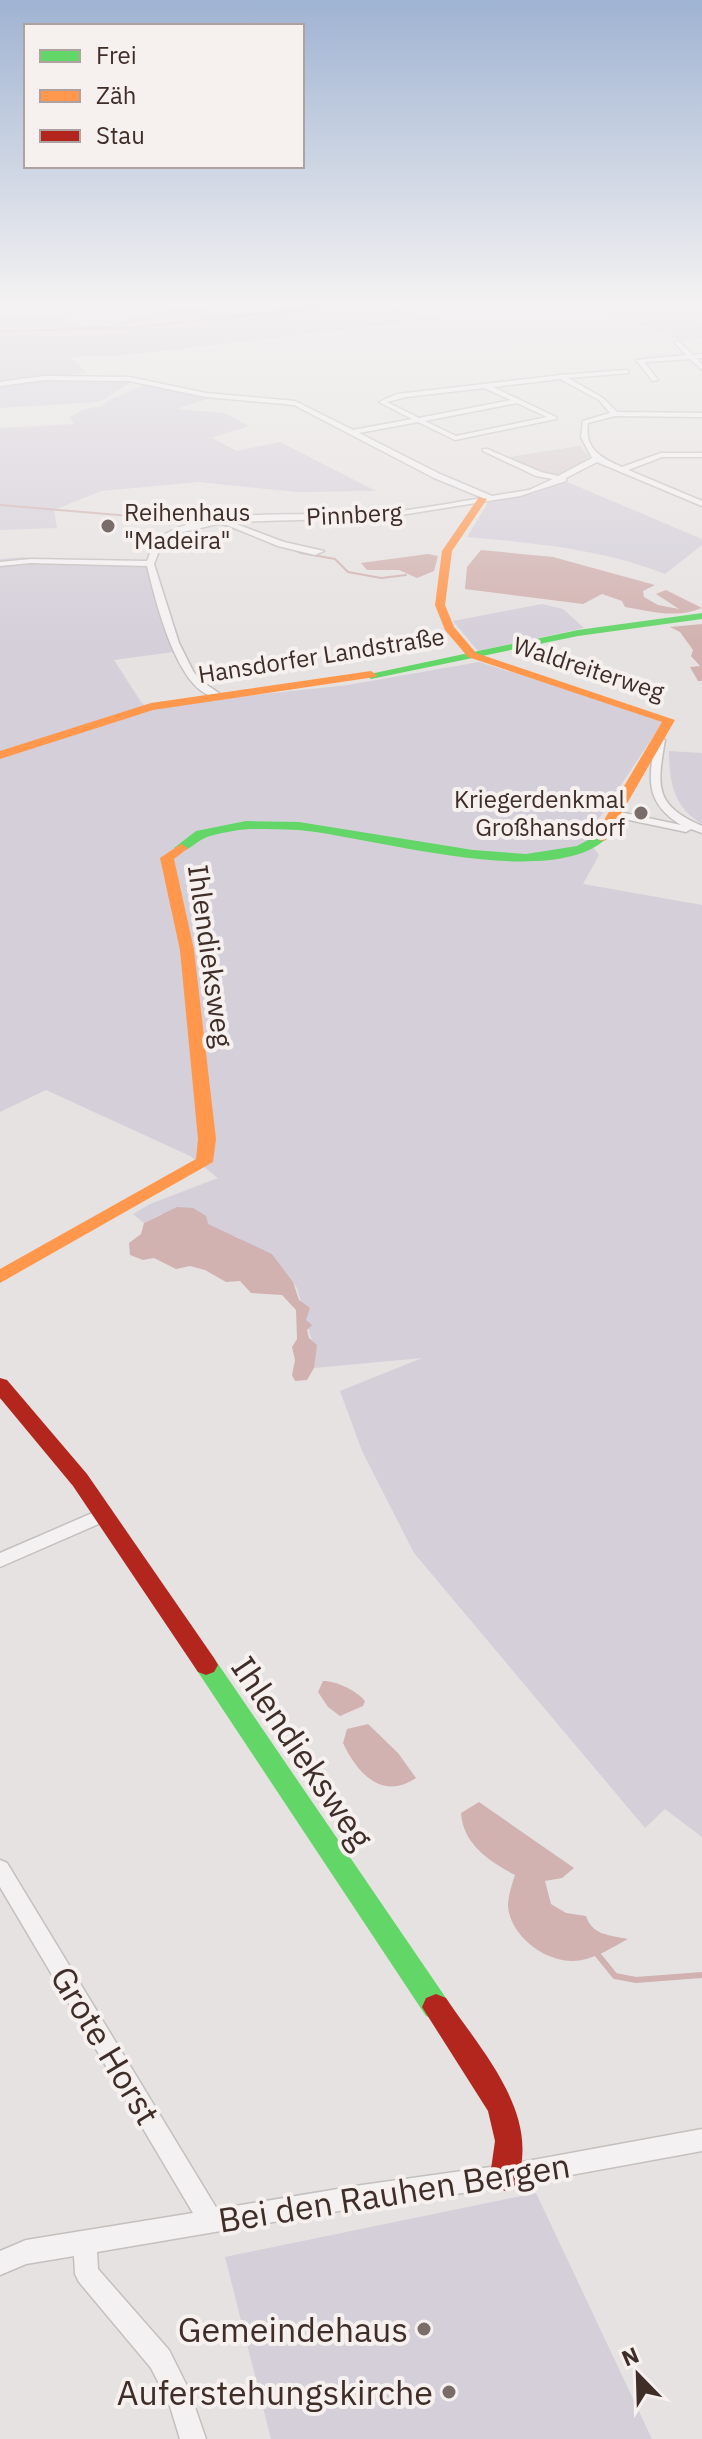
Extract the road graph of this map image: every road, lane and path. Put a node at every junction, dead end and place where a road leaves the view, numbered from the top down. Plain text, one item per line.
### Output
1 (322, 416) edge
2 (407, 416) edge
3 (443, 416) edge
4 (550, 416) edge
5 (606, 416) edge
6 (417, 421) junction
7 (355, 432) junction
8 (485, 450) dead end
9 (702, 455) edge
10 (597, 459) junction
11 (623, 469) junction
12 (563, 479) junction
13 (485, 499) junction
14 (702, 504) edge
15 (225, 522) junction
16 (320, 551) dead end
17 (0, 564) edge
18 (150, 564) junction
19 (702, 616) edge
20 (472, 655) junction
21 (204, 692) junction
22 (660, 740) junction
23 (0, 755) edge
24 (615, 814) junction
25 (702, 831) edge
26 (0, 1277) edge
27 (0, 1385) edge
28 (104, 1514) junction
29 (0, 1560) edge
30 (0, 1869) edge
31 (702, 2140) edge
32 (505, 2176) junction
33 (211, 2221) junction
34 (85, 2244) junction
35 (0, 2263) edge
36 (193, 2439) edge

1 - 7 street
2 - 6 street
3 - 6 street
4 - 6 street
5 - 10 street
6 - 7 street
7 - 13 street
8 - 12 street
9 - 11 street
10 - 11 street
10 - 12 street, Pinnberg
11 - 14 street
12 - 13 street, Pinnberg
13 - 15 street, Pinnberg
13 - 20 street
15 - 16 street, Pinnberg
15 - 18 street, Pinnberg
17 - 18 street
18 - 21 street
19 - 20 street, Hansdorfer Landstraße
20 - 21 street, Hansdorfer Landstraße
20 - 22 street, Waldreiterweg
21 - 23 street, Hansdorfer Landstraße
22 - 24 street, Waldreiterweg
22 - 25 street, Waldreiterweg
24 - 25 street, Waldreiterweg
24 - 26 street, Ihlendieksweg
27 - 28 street, Ihlendieksweg
28 - 29 street
28 - 32 street, Ihlendieksweg
30 - 33 street, Grote Horst
31 - 32 street, Bei den Rauhen Bergen
32 - 33 street, Bei den Rauhen Bergen
33 - 34 street, Bei den Rauhen Bergen
34 - 35 street, Bei den Rauhen Bergen
34 - 36 street

